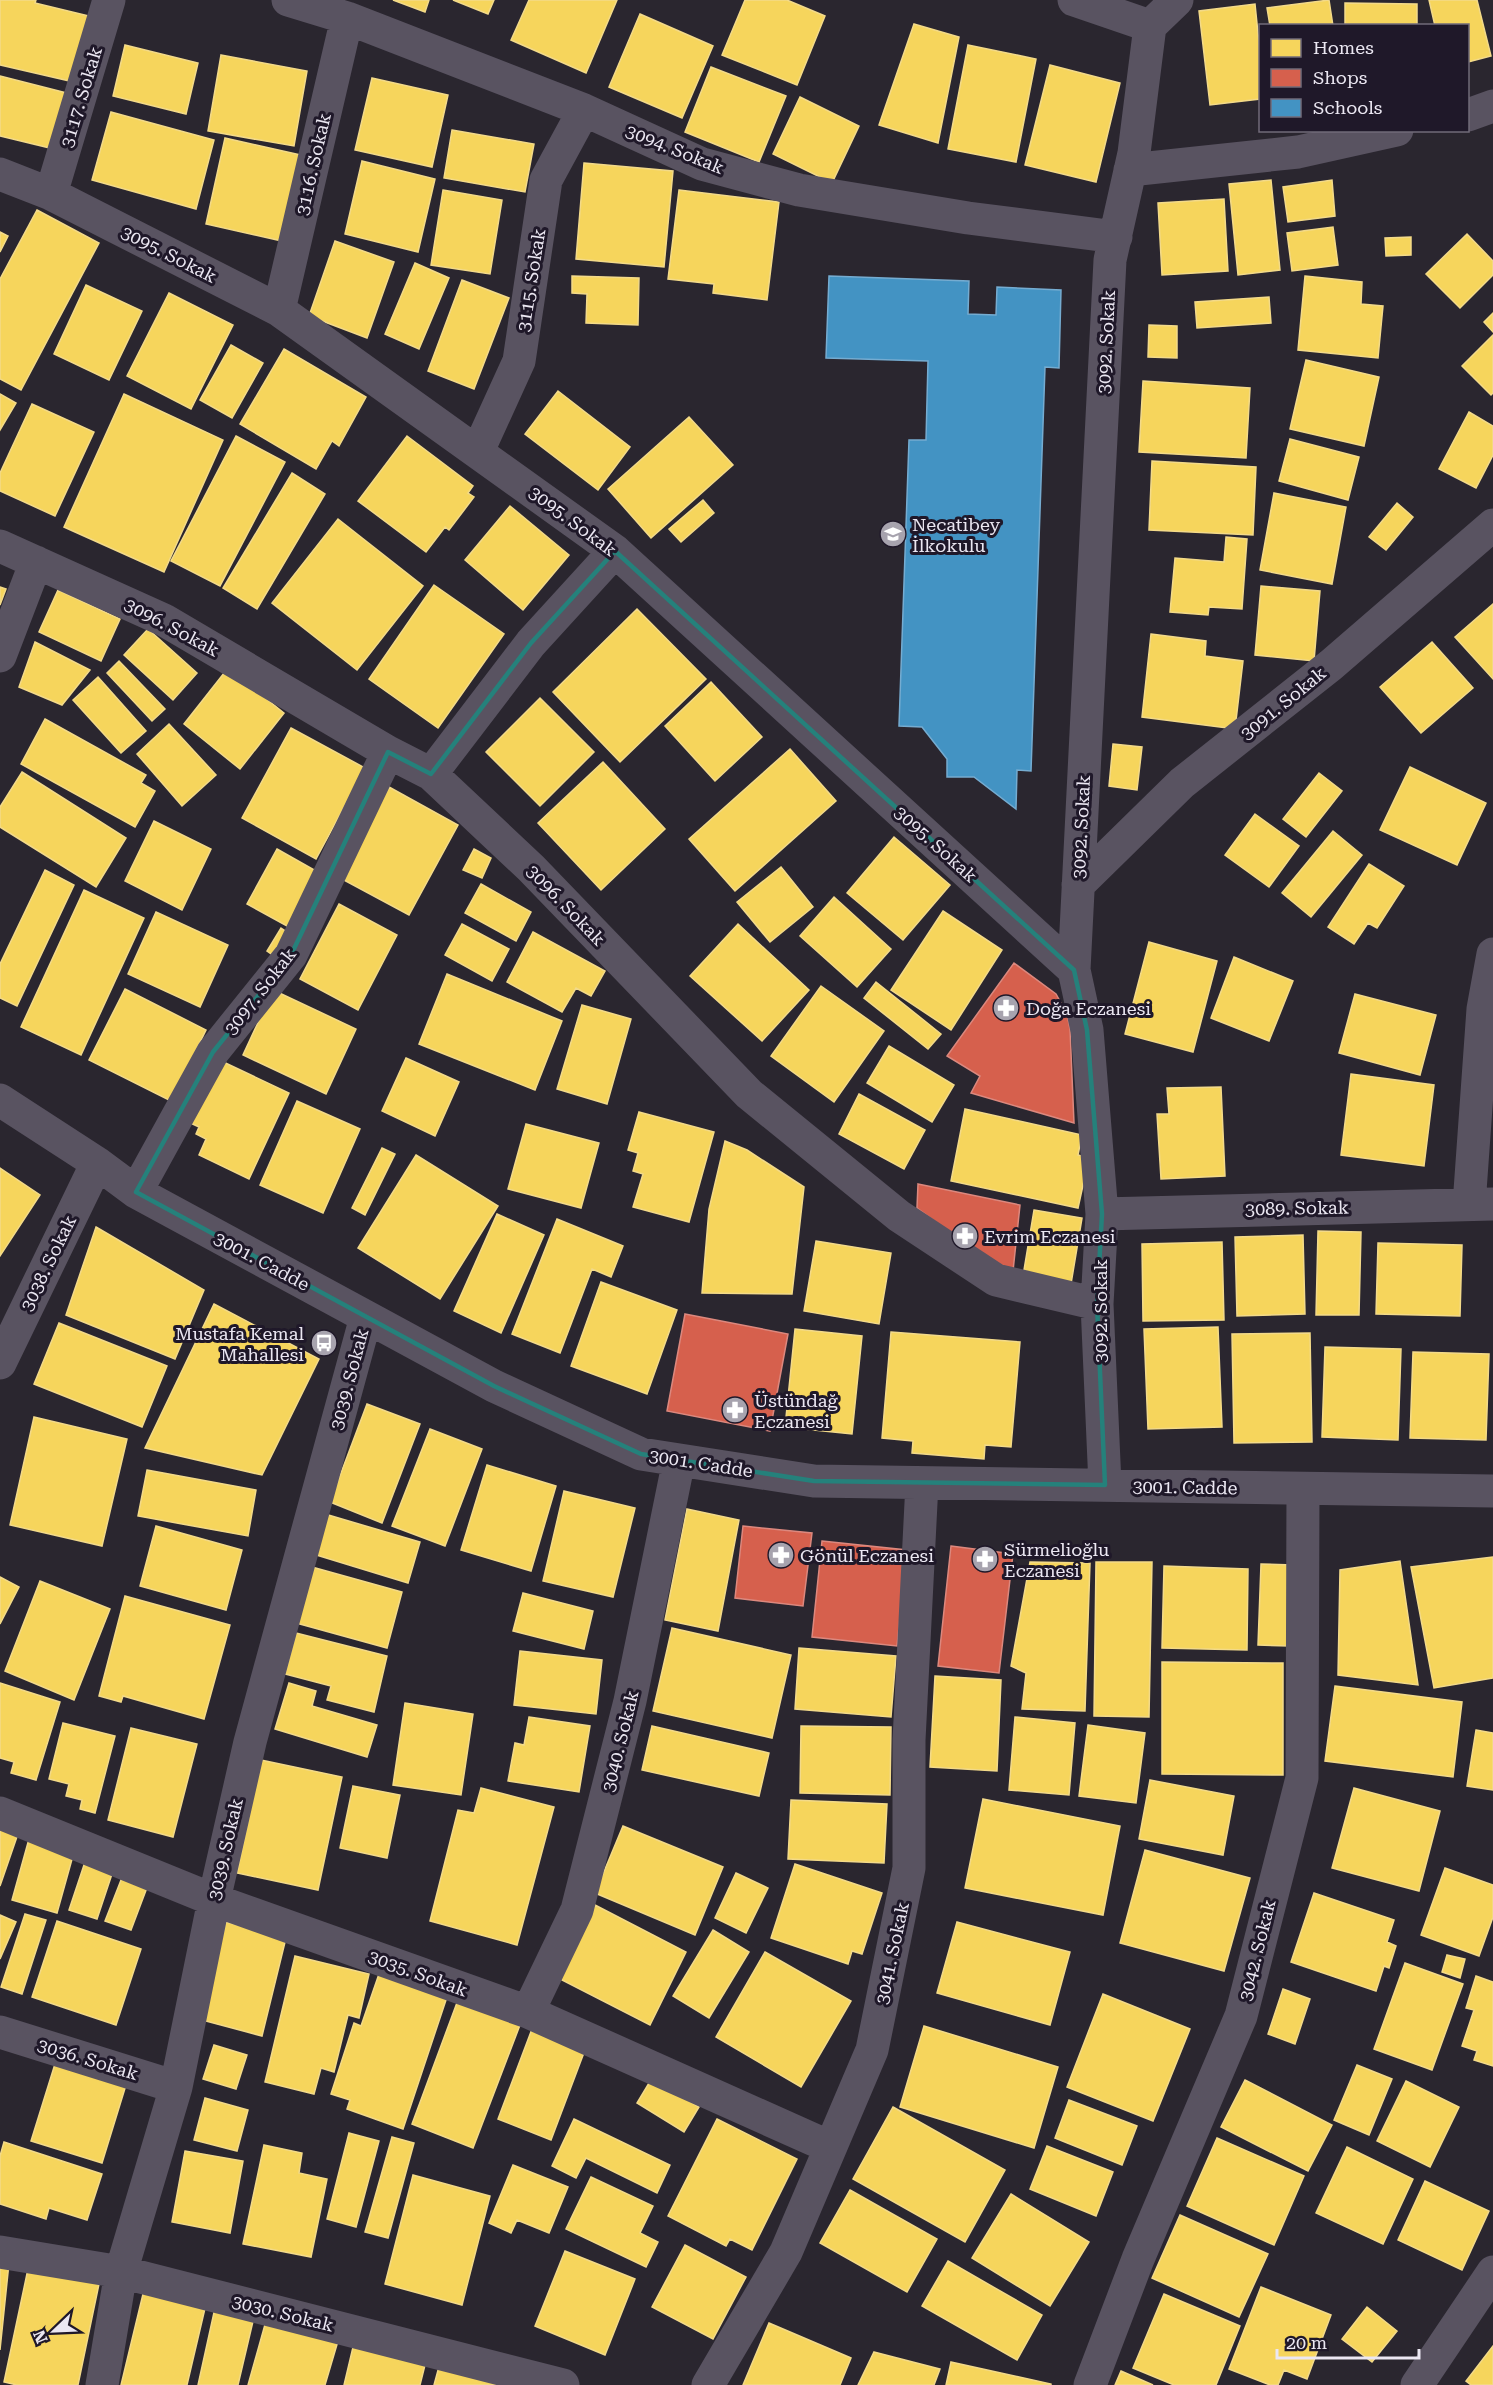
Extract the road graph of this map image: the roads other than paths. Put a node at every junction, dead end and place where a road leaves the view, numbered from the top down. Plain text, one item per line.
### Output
1 (109, 0) edge
2 (288, 0) edge
3 (1074, 0) edge
4 (1177, 0) edge
5 (347, 18) junction
6 (1150, 26) junction
7 (1493, 106) edge
8 (584, 110) junction
9 (1469, 114) edge
10 (1388, 132) edge
11 (1130, 170) junction
12 (0, 174) edge
13 (51, 194) junction
14 (1116, 237) junction
15 (279, 310) junction
16 (478, 451) junction
17 (1493, 525) edge
18 (0, 546) edge
19 (615, 551) junction
20 (36, 562) junction
21 (0, 656) edge
22 (388, 752) junction
23 (432, 774) junction
24 (1078, 885) junction
25 (1493, 954) edge
26 (1074, 970) junction
27 (0, 1100) edge
28 (97, 1163) junction
29 (136, 1192) junction
30 (1481, 1204) edge
31 (1101, 1214) junction
32 (1097, 1304) junction
33 (366, 1317) junction
34 (0, 1363) edge
35 (679, 1460) junction
36 (922, 1483) junction
37 (1105, 1485) junction
38 (1303, 1489) junction
39 (1493, 1491) edge
40 (0, 1813) edge
41 (214, 1900) junction
42 (528, 2012) junction
43 (0, 2032) edge
44 (176, 2086) junction
45 (830, 2147) junction
46 (0, 2252) edge
47 (121, 2272) junction
48 (1493, 2272) edge
49 (102, 2385) edge
50 (563, 2385) edge
51 (708, 2385) edge
52 (1090, 2385) edge
53 (1417, 2385) edge

1 - 13 street, 3117. Sokak
2 - 5 street, 3094. Sokak
3 - 6 street
4 - 6 street
5 - 8 street, 3094. Sokak
5 - 15 street, 3116. Sokak
6 - 11 street, 3092. Sokak
7 - 9 street
8 - 14 street, 3094. Sokak
8 - 16 street, 3115. Sokak
10 - 11 street
11 - 14 street, 3092. Sokak
12 - 13 street, 3095. Sokak
13 - 15 street, 3095. Sokak
14 - 24 street, 3092. Sokak
15 - 16 street, 3095. Sokak
16 - 19 street, 3095. Sokak
17 - 24 street, 3091. Sokak
18 - 20 street, 3096. Sokak
19 - 23 street
19 - 26 street, 3095. Sokak
20 - 21 street
20 - 22 street, 3096. Sokak
22 - 23 street, 3096. Sokak
22 - 29 street, 3097. Sokak
23 - 32 street, 3096. Sokak
24 - 26 street, 3092. Sokak
25 - 30 street
26 - 31 street, 3092. Sokak
27 - 28 street, 3001. Cadde
28 - 29 street, 3001. Cadde
28 - 34 street, 3038. Sokak
29 - 33 street, 3001. Cadde
30 - 31 street, 3089. Sokak
31 - 32 street, 3092. Sokak
32 - 37 street, 3092. Sokak
33 - 35 street, 3001. Cadde
33 - 41 street, 3039. Sokak
35 - 36 street, 3001. Cadde
35 - 42 street, 3040. Sokak
36 - 37 street, 3001. Cadde
36 - 45 street, 3041. Sokak
37 - 38 street, 3001. Cadde
38 - 39 street, 3001. Cadde
38 - 52 street, 3042. Sokak
40 - 41 street, 3035. Sokak
41 - 42 street, 3035. Sokak
41 - 44 street, 3039. Sokak
42 - 45 street, 3035. Sokak
43 - 44 street, 3036. Sokak
44 - 47 street, 3039. Sokak
45 - 51 street, 3041. Sokak
46 - 47 street, 3030. Sokak
47 - 49 street, 3039. Sokak
47 - 50 street, 3030. Sokak
48 - 53 street

